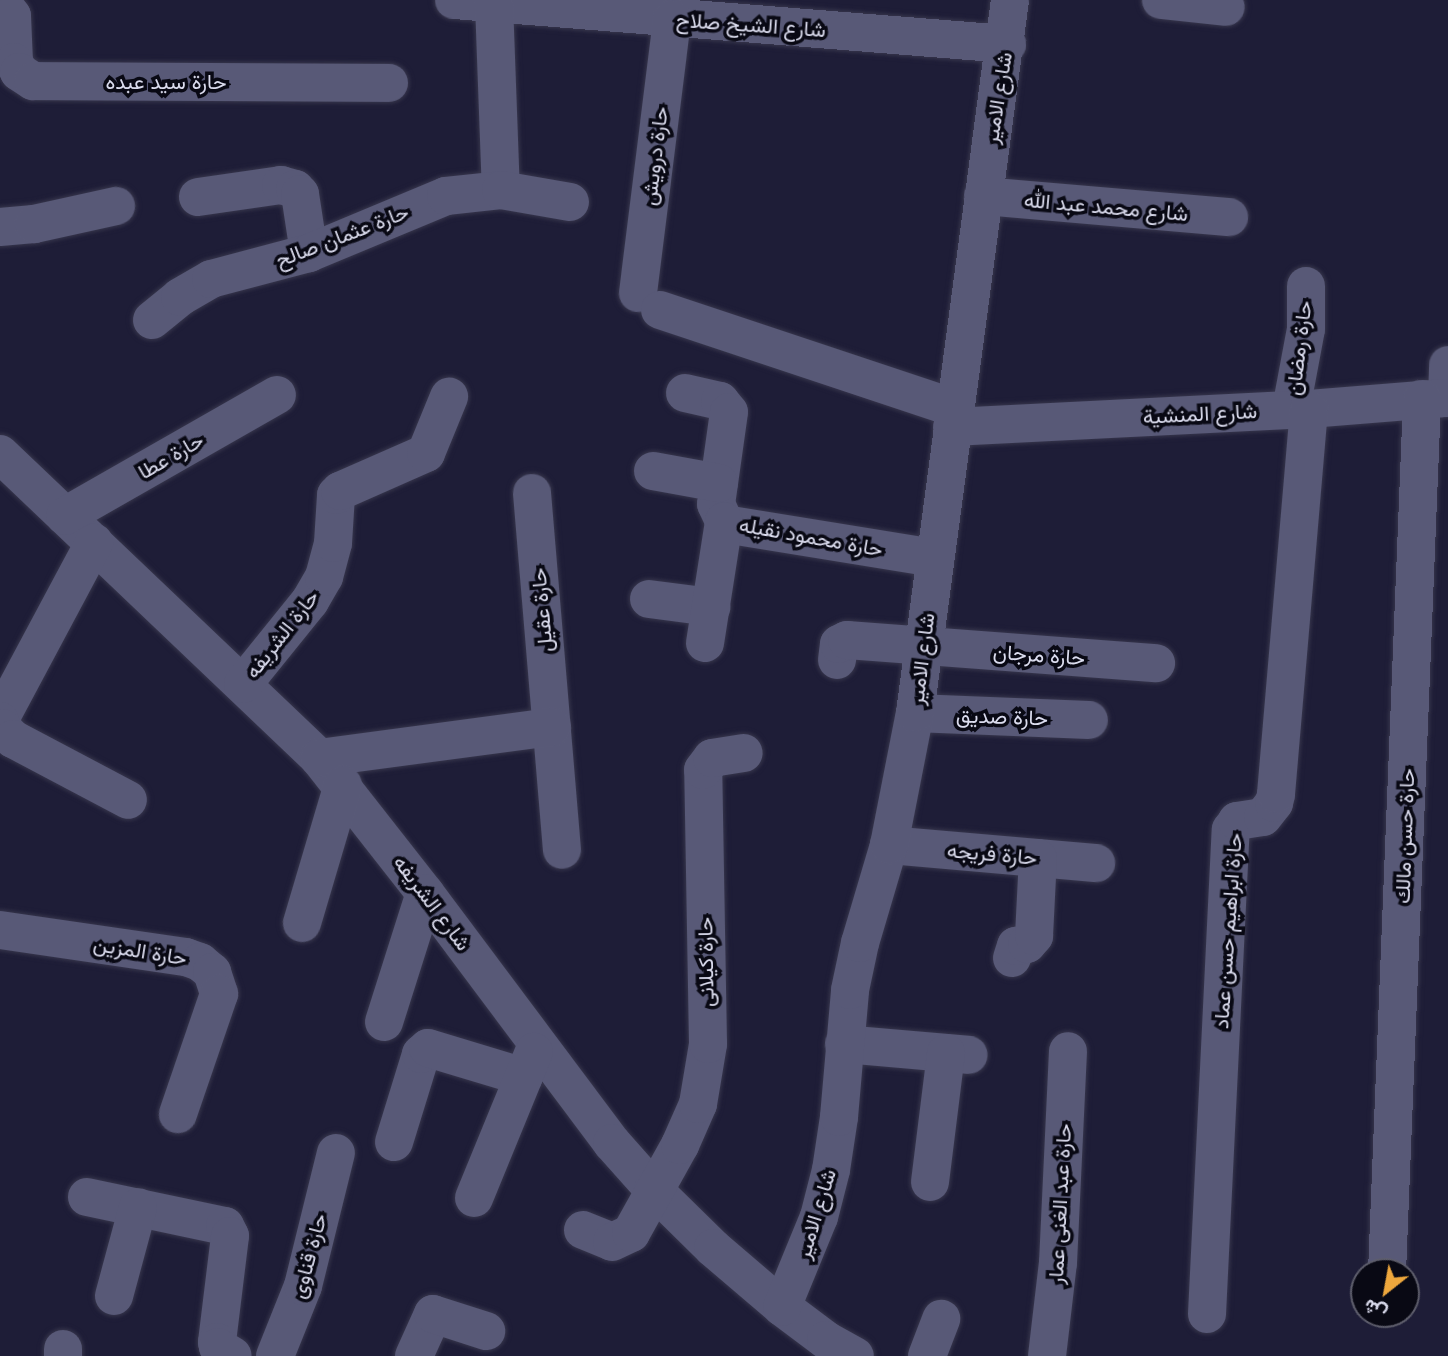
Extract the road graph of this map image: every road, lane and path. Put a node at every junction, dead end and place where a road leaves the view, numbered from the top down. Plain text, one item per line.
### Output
1 (454, 0) edge
2 (1010, 0) edge
3 (1161, 0) edge
4 (494, 3) junction
5 (568, 5) edge
6 (1226, 7) dead end
7 (0, 8) edge
8 (672, 19) junction
9 (1006, 44) junction
10 (389, 83) dead end
11 (502, 190) junction
12 (983, 196) junction
13 (198, 197) dead end
14 (570, 202) dead end
15 (116, 206) dead end
16 (1229, 217) dead end
17 (0, 227) edge
18 (309, 253) junction
19 (1306, 286) dead end
20 (649, 302) joint
21 (152, 320) dead end
22 (1441, 390) edge
23 (685, 393) dead end
24 (277, 395) dead end
25 (449, 397) dead end
26 (1300, 409) junction
27 (954, 417) junction
28 (0, 454) edge
29 (653, 471) dead end
30 (719, 483) junction
31 (531, 493) dead end
32 (65, 516) junction
33 (724, 521) junction
34 (94, 543) junction
35 (935, 558) junction
36 (649, 599) dead end
37 (922, 646) junction
38 (837, 660) dead end
39 (1156, 663) dead end
40 (243, 684) junction
41 (915, 713) junction
42 (0, 720) edge
43 (1089, 720) dead end
44 (552, 727) junction
45 (744, 753) dead end
46 (331, 772) junction
47 (128, 800) dead end
48 (889, 845) junction
49 (562, 850) dead end
50 (1038, 858) junction
51 (1096, 863) dead end
52 (425, 893) junction
53 (302, 923) dead end
54 (0, 930) edge
55 (1012, 958) dead end
56 (384, 1022) dead end
57 (844, 1044) junction
58 (1068, 1051) dead end
59 (531, 1060) junction
60 (178, 1114) dead end
61 (394, 1142) dead end
62 (336, 1153) dead end
63 (930, 1182) dead end
64 (653, 1189) junction
65 (87, 1197) dead end
66 (474, 1198) dead end
67 (138, 1208) junction
68 (583, 1230) dead end
69 (1388, 1258) edge
70 (114, 1296) dead end
71 (782, 1307) junction
72 (1208, 1314) dead end
73 (941, 1319) dead end
74 (486, 1331) dead end
75 (233, 1356) edge
76 (275, 1356) edge
77 (414, 1356) edge
78 (855, 1356) edge
79 (927, 1356) edge
80 (1047, 1356) edge

1 - 4 street, شارع الشيخ صلاح
2 - 9 street, شارع الامير
3 - 6 street
4 - 5 street, شارع الشيخ صلاح
4 - 11 street
5 - 8 street, شارع الشيخ صلاح
7 - 10 street, حارة سيد عبده
8 - 9 street, شارع الشيخ صلاح
8 - 20 street, حارة درويش
9 - 12 street, شارع الامير
11 - 14 street, حارة عثمان صالح
11 - 18 street, حارة عثمان صالح
12 - 16 street, شارع محمد عبد الله
12 - 27 street, شارع الامير
13 - 18 street
15 - 17 street
18 - 21 street, حارة عثمان صالح
19 - 26 street, حارة رمضان
20 - 27 street, شارع المنشية
22 - 26 street, شارع المنشية
22 - 69 street, حارة حسن مالك
23 - 30 street, حارة محمود نقيله
24 - 32 street, حارة عطا
25 - 40 street, حارة الشريفه
26 - 27 street, شارع المنشية
26 - 72 street, حارة ابراهيم حسن عماد
27 - 35 street, شارع الامير
28 - 32 street, شارع الشريفه
29 - 30 street
30 - 33 street, حارة محمود نقيله
31 - 44 street, حارة عقيل
32 - 34 street, شارع الشريفه
33 - 35 street, حارة محمود نقيله
33 - 36 street
34 - 40 street, شارع الشريفه
34 - 42 street
35 - 37 street, شارع الامير
37 - 38 street, حارة مرجان
37 - 39 street, حارة مرجان
37 - 41 street, شارع الامير
40 - 46 street, شارع الشريفه
41 - 43 street, حارة صديق
41 - 48 street, شارع الامير
42 - 47 street
44 - 46 street
44 - 49 street, حارة عقيل
45 - 64 street, حارة كيلانى
46 - 52 street, شارع الشريفه
46 - 53 street
48 - 50 street, حارة فريجه
48 - 57 street, شارع الامير
50 - 51 street, حارة فريجه
50 - 55 street
52 - 56 street
52 - 59 street, شارع الشريفه
54 - 60 street, حارة المزين
57 - 63 street
57 - 71 street, شارع الامير
58 - 80 street, حارة عبد الغنى عمار
59 - 61 street
59 - 64 street, شارع الشريفه
59 - 66 street
62 - 76 street, حارة قناوى
64 - 68 street, حارة كيلانى
64 - 71 street, شارع الشريفه
65 - 67 street
67 - 70 street
67 - 75 street
71 - 78 street, شارع الشريفه
73 - 79 street
74 - 77 street

